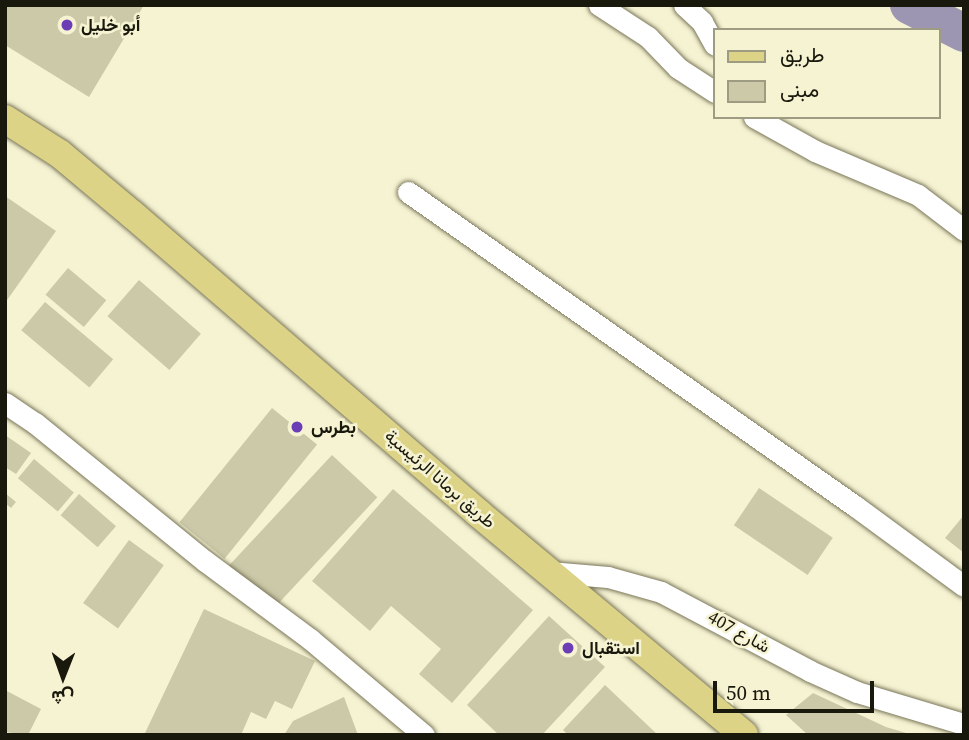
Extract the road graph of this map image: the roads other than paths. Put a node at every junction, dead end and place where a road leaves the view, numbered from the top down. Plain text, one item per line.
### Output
1 (599, 5) edge
2 (684, 5) edge
3 (713, 41) edge
4 (713, 87) edge
5 (758, 119) edge
6 (5, 120) edge
7 (408, 192) dead end
8 (964, 230) edge
9 (5, 403) edge
10 (549, 572) junction
11 (964, 586) edge
12 (964, 724) edge
13 (424, 735) edge
14 (744, 735) edge

1 - 4 street
2 - 3 street
5 - 8 street
6 - 10 main road, طريق برمانا الرئيسية
7 - 11 street
9 - 13 street
10 - 12 street, شارع 407
10 - 14 main road, طريق برمانا الرئيسية

